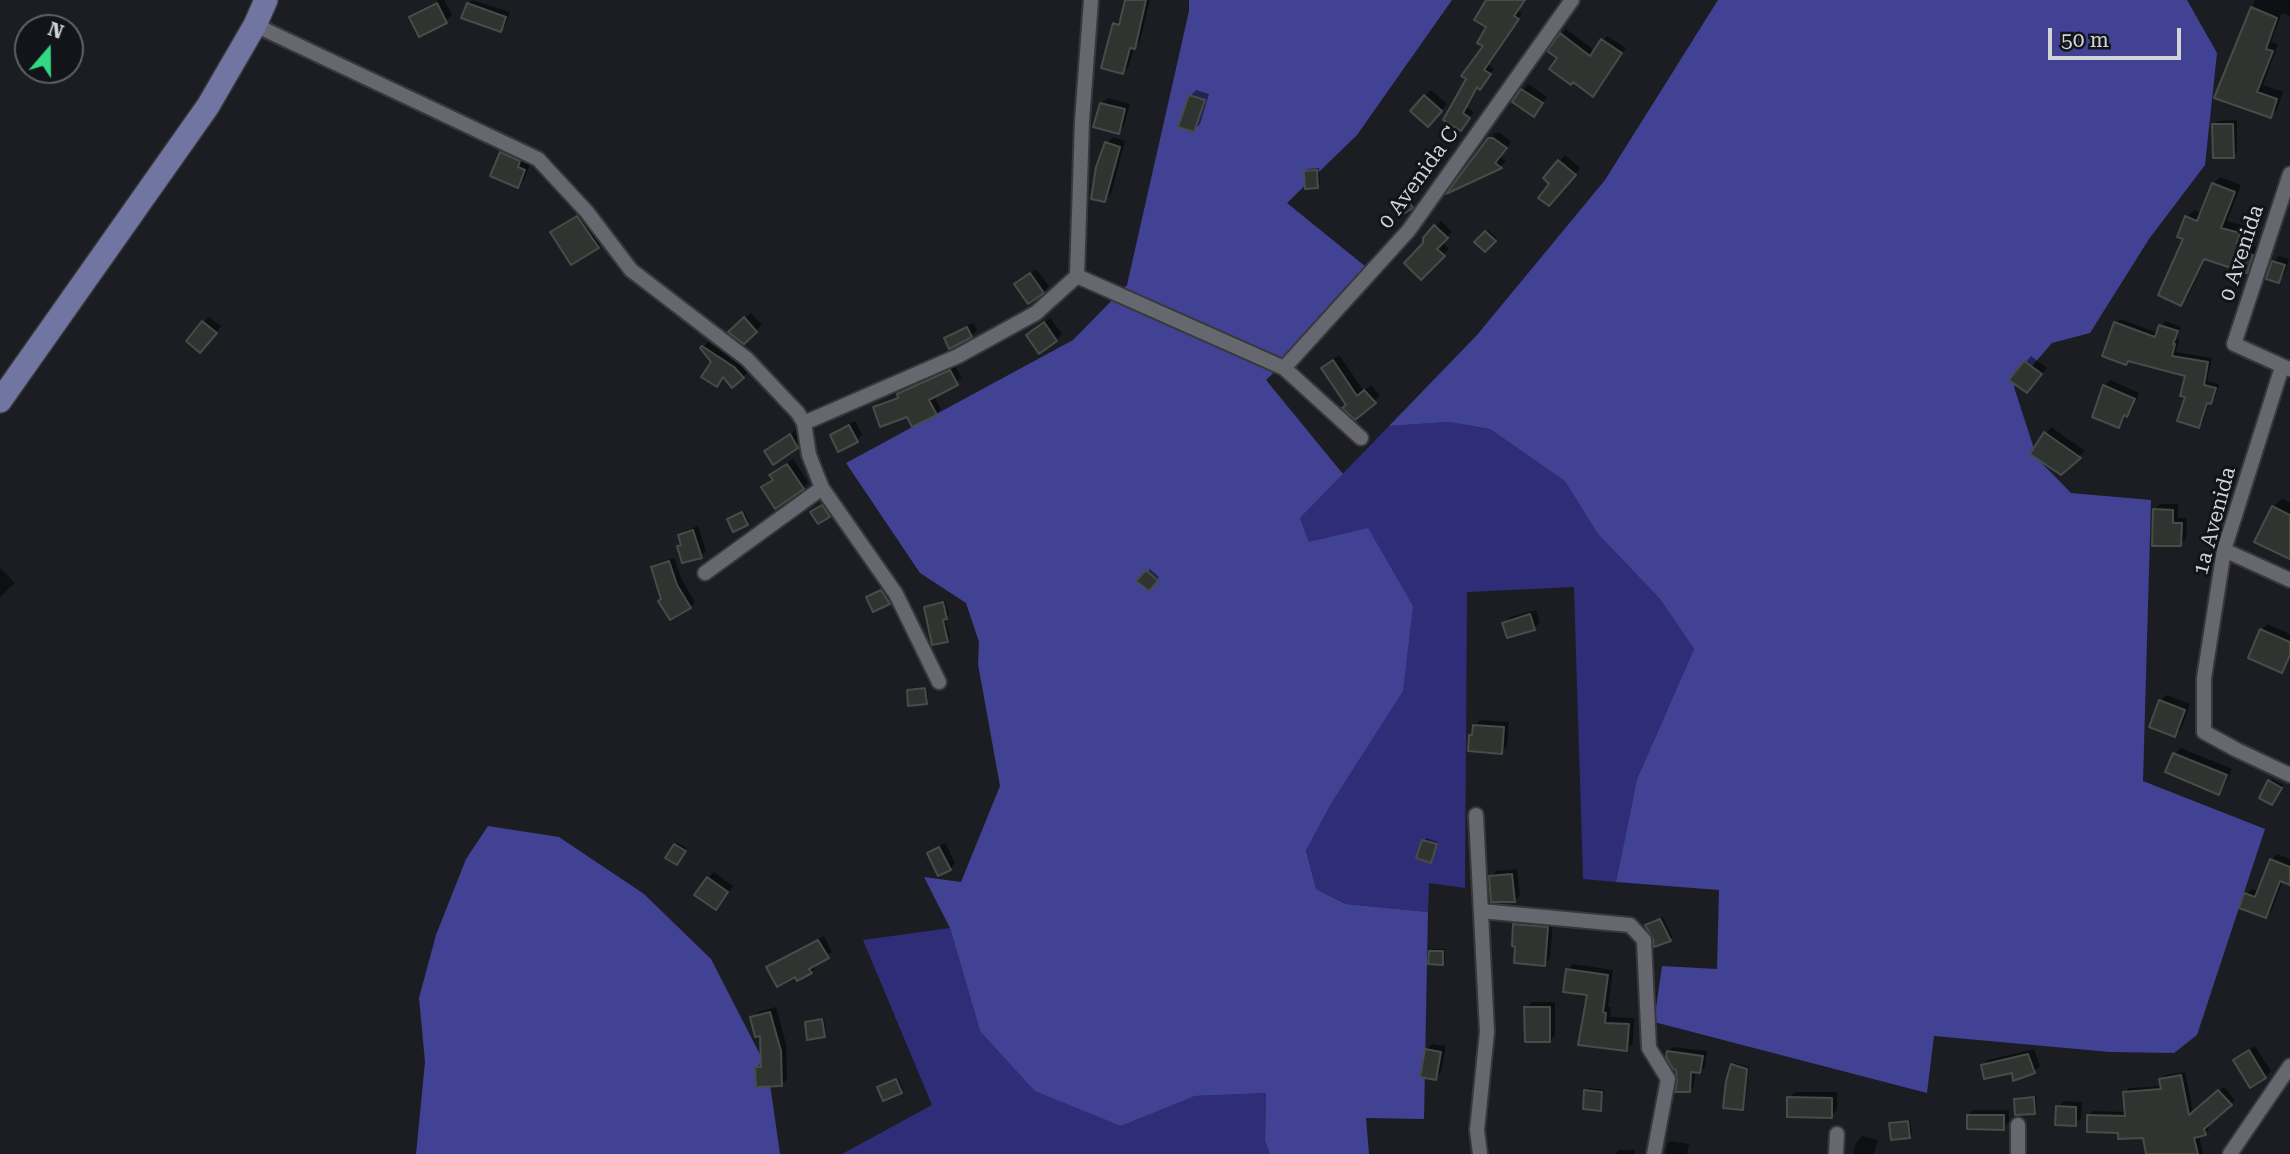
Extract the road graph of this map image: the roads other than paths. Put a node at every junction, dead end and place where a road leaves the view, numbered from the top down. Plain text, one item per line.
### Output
1 (266, 0) edge
2 (1091, 0) edge
3 (1572, 0) edge
4 (256, 25) junction
5 (2290, 174) edge
6 (1077, 276) junction
7 (1284, 368) junction
8 (2286, 368) edge
9 (0, 401) edge
10 (804, 423) junction
11 (1361, 438) dead end
12 (822, 488) junction
13 (2224, 550) junction
14 (705, 573) dead end
15 (2290, 580) edge
16 (939, 682) dead end
17 (2290, 775) edge
18 (1476, 815) dead end
19 (1481, 911) junction
20 (2290, 1066) edge
21 (2018, 1125) dead end
22 (1837, 1134) dead end
23 (1480, 1154) edge
24 (1654, 1154) edge
25 (1836, 1154) edge
26 (2018, 1154) edge
27 (2231, 1154) edge

1 - 4 main road
2 - 6 street
3 - 7 street, 0 Avenida C
4 - 9 main road
4 - 10 street
5 - 8 street, 0 Avenida
6 - 7 street
6 - 10 street
7 - 11 street
8 - 13 street, 1a Avenida
10 - 12 street
12 - 14 street
12 - 16 street
13 - 15 street
13 - 17 street, 1a Avenida
18 - 19 street
19 - 23 street
19 - 24 street
20 - 27 street
21 - 26 street
22 - 25 street

